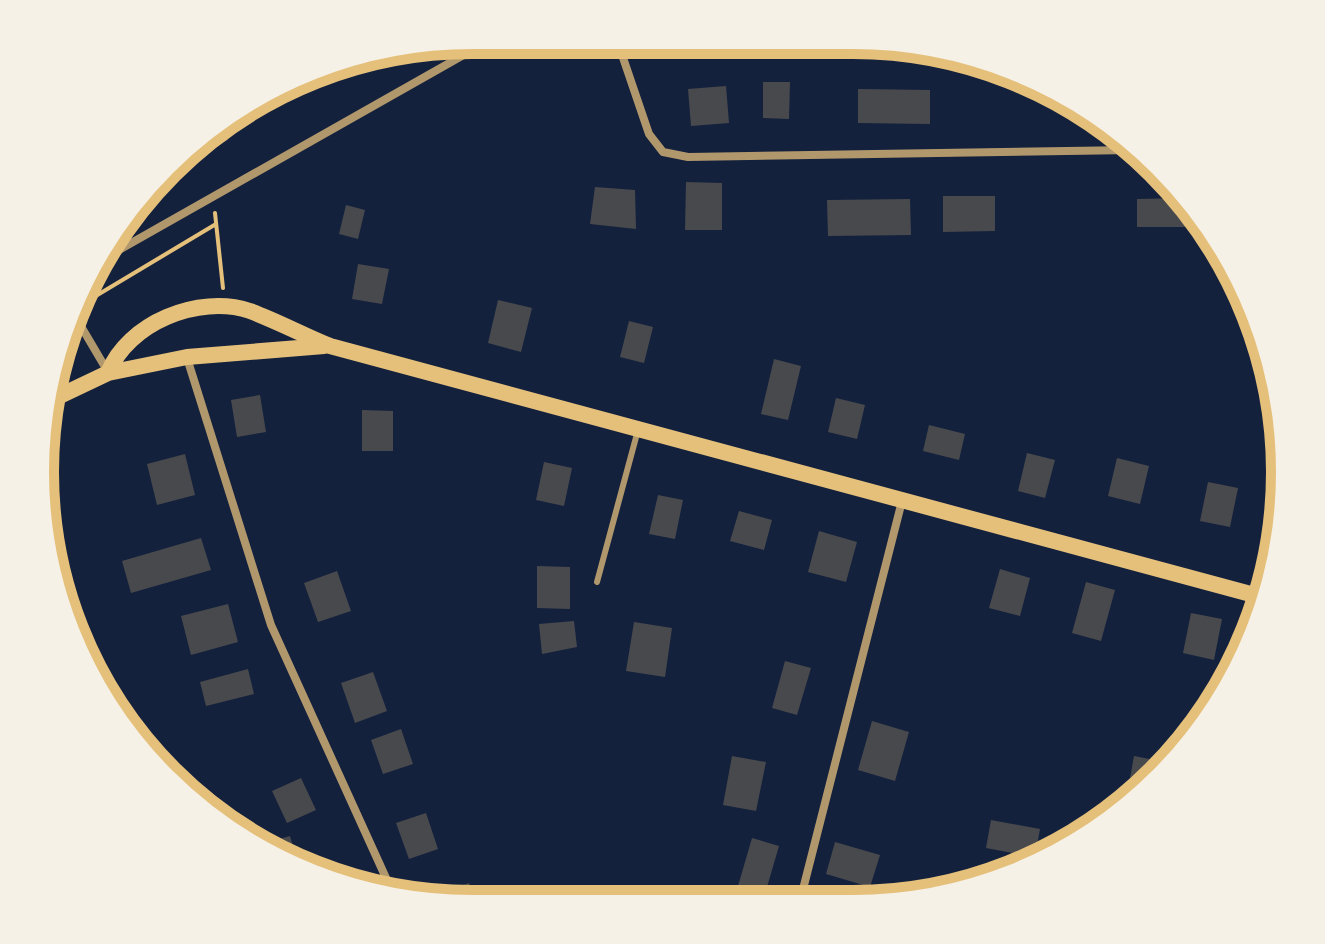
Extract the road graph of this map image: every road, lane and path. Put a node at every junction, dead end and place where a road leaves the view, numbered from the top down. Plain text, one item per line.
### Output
1 (465, 54) edge
2 (622, 54) edge
3 (1119, 150) edge
4 (213, 196) junction
5 (216, 224) junction
6 (117, 251) edge
7 (92, 299) edge
8 (225, 307) junction
9 (81, 326) edge
10 (330, 346) junction
11 (187, 357) junction
12 (108, 373) junction
13 (61, 395) edge
14 (638, 430) junction
15 (902, 501) junction
16 (597, 582) dead end
17 (1253, 595) edge
18 (388, 881) edge
19 (803, 890) edge

1 - 4 street
2 - 3 street
4 - 5 path
4 - 6 street
5 - 7 path
5 - 8 path
8 - 10 main road
8 - 12 main road
9 - 12 street
10 - 11 main road
10 - 14 main road
11 - 12 main road
11 - 18 street
12 - 13 main road
14 - 15 main road
14 - 16 lane
15 - 17 main road
15 - 19 street

